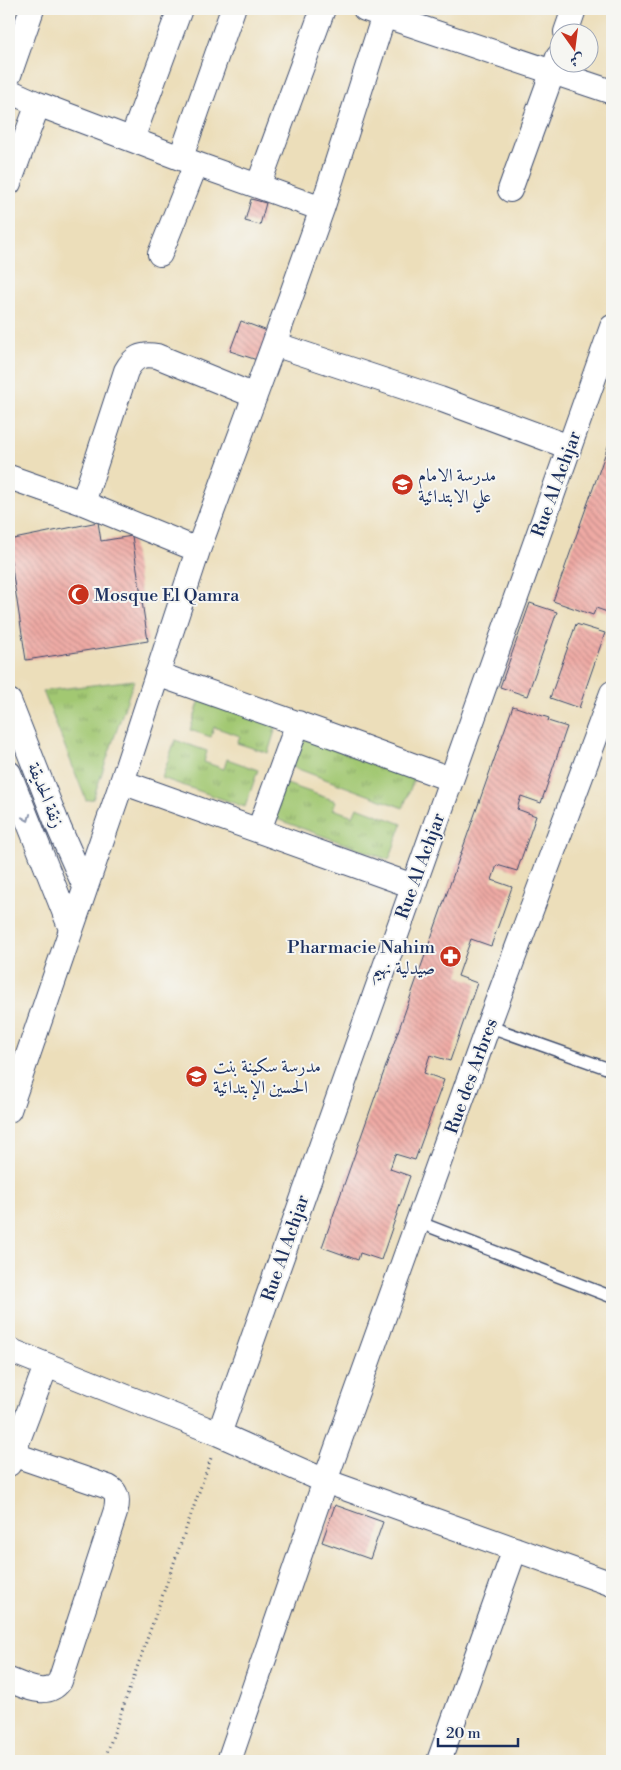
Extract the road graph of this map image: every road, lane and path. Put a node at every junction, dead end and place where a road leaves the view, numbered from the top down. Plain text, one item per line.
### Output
1 (32, 9) edge
2 (180, 9) edge
3 (233, 9) edge
4 (323, 9) edge
5 (574, 9) edge
6 (379, 11) edge
7 (569, 22) edge
8 (548, 62) edge
9 (553, 72) edge
10 (572, 72) edge
11 (9, 75) edge
12 (9, 91) edge
13 (612, 92) edge
14 (38, 104) junction
15 (132, 139) junction
16 (188, 161) junction
17 (9, 183) edge
18 (258, 186) junction
19 (510, 190) dead end
20 (322, 209) junction
21 (160, 254) dead end
22 (612, 327) edge
23 (274, 344) junction
24 (255, 396) junction
25 (569, 447) junction
26 (9, 477) edge
27 (83, 503) junction
28 (198, 550) junction
29 (157, 674) junction
30 (612, 693) edge
31 (9, 701) edge
32 (298, 723) junction
33 (9, 773) edge
34 (450, 779) junction
35 (122, 782) junction
36 (259, 830) junction
37 (412, 886) junction
38 (85, 887) junction
39 (70, 929) junction
40 (488, 1026) junction
41 (612, 1070) edge
42 (9, 1110) edge
43 (418, 1222) junction
44 (612, 1298) edge
45 (9, 1350) edge
46 (46, 1366) junction
47 (219, 1434) junction
48 (10, 1459) edge
49 (329, 1471) junction
50 (515, 1549) junction
51 (612, 1584) edge
52 (9, 1680) edge
53 (104, 1761) edge
54 (228, 1761) edge
55 (439, 1761) edge

1 - 11 street
2 - 15 street
3 - 16 street
4 - 18 street
5 - 7 street
6 - 8 street
6 - 20 street
9 - 19 street
10 - 13 street
12 - 14 street
14 - 15 street
14 - 17 street
15 - 16 street
16 - 18 street
16 - 21 street
18 - 20 street
20 - 23 street
22 - 25 street, Rue Al Achjar
23 - 24 street
23 - 25 street
24 - 27 street
24 - 28 street
25 - 34 street, Rue Al Achjar
26 - 27 street
27 - 28 street
28 - 29 street
29 - 32 street
29 - 35 street
30 - 40 street, Rue des Arbres
31 - 38 street, زنقة الحديقة
32 - 34 street
32 - 36 street
33 -> 39 street, زنقة الحديقة
34 - 37 street, Rue Al Achjar
35 - 36 street
35 - 38 street
36 - 37 street
37 - 47 street, Rue Al Achjar
38 - 39 street
39 - 42 street
40 - 41 lane
40 - 43 street, Rue des Arbres
43 - 44 lane
43 - 49 street, Rue des Arbres
45 - 46 street
46 - 47 street
46 - 48 street
47 - 49 street
47 - 53 path
48 - 52 street
49 - 50 street
49 - 54 street, Rue des Arbres
50 - 51 street
50 - 55 street

